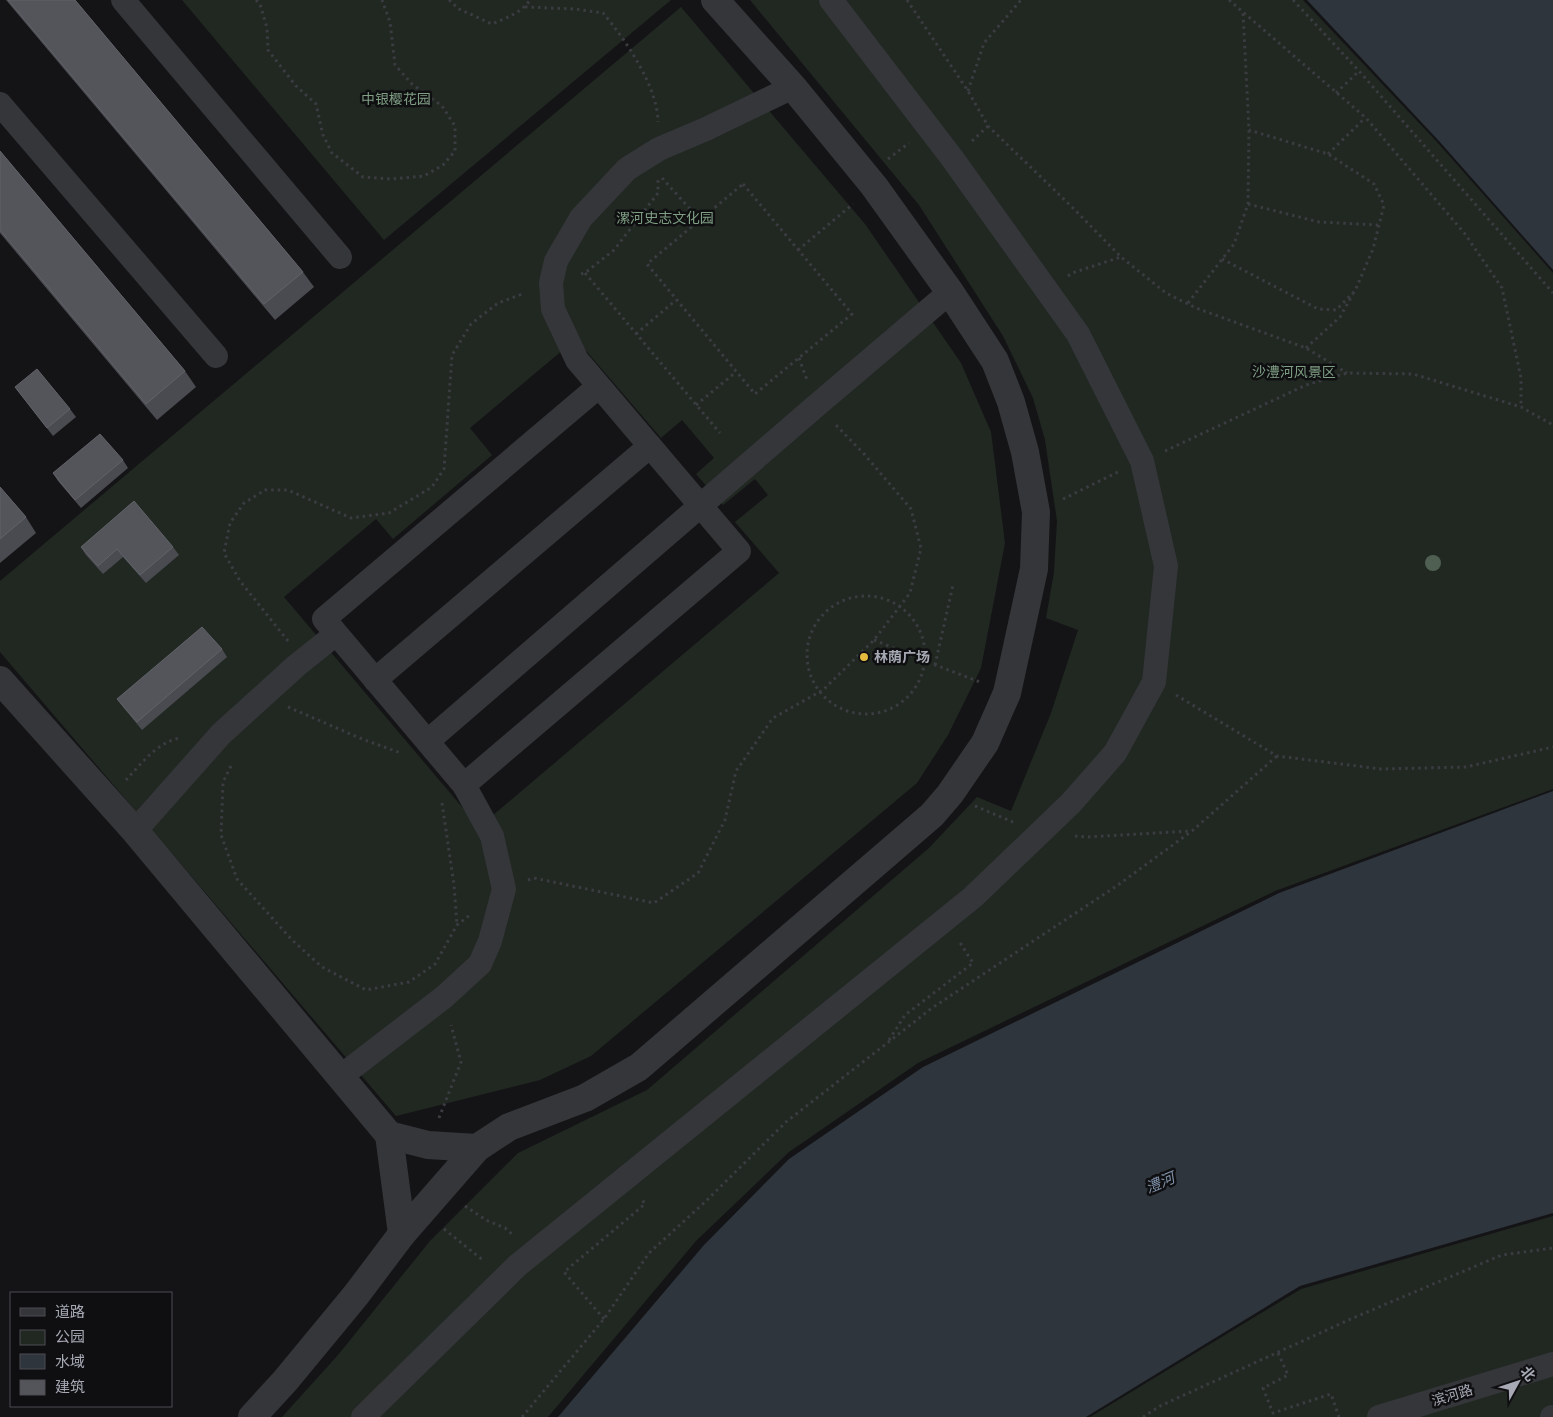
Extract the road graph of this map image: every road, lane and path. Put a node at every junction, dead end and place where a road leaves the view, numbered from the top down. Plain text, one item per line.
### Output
1 (123, 0) edge
2 (256, 0) edge
3 (382, 0) edge
4 (449, 0) edge
5 (530, 0) edge
6 (716, 0) edge
7 (831, 0) edge
8 (907, 0) edge
9 (1021, 0) edge
10 (1229, 0) edge
11 (1293, 0) edge
12 (1244, 12) junction
13 (1359, 71) junction
14 (793, 87) junction
15 (968, 91) junction
16 (1336, 92) junction
17 (0, 104) edge
18 (1366, 118) junction
19 (929, 127) junction
20 (1249, 130) junction
21 (1328, 154) junction
22 (658, 174) dead end
23 (870, 181) junction
24 (1248, 204) junction
25 (700, 220) junction
26 (1378, 225) junction
27 (798, 250) junction
28 (1121, 256) junction
29 (340, 257) dead end
30 (1222, 260) junction
31 (585, 273) dead end
32 (1047, 291) junction
33 (1355, 291) junction
34 (950, 292) junction
35 (1553, 293) edge
36 (676, 300) junction
37 (1188, 304) junction
38 (636, 334) junction
39 (1306, 348) junction
40 (216, 356) dead end
41 (736, 372) junction
42 (1347, 373) junction
43 (599, 386) junction
44 (696, 406) junction
45 (1521, 407) junction
46 (1553, 425) edge
47 (720, 433) dead end
48 (650, 446) junction
49 (1176, 446) dead end
50 (1142, 460) junction
51 (701, 506) junction
52 (1036, 512) junction
53 (953, 585) dead end
54 (336, 634) junction
55 (874, 640) dead end
56 (925, 662) junction
57 (935, 665) junction
58 (0, 680) edge
59 (375, 680) junction
60 (1154, 682) junction
61 (1007, 692) junction
62 (288, 706) dead end
63 (428, 741) junction
64 (1553, 747) edge
65 (404, 754) dead end
66 (1277, 756) junction
67 (464, 785) junction
68 (441, 797) dead end
69 (134, 831) junction
70 (946, 919) junction
71 (457, 925) dead end
72 (435, 964) dead end
73 (444, 997) junction
74 (888, 1042) junction
75 (340, 1077) junction
76 (388, 1135) junction
77 (428, 1145) junction
78 (477, 1148) junction
79 (626, 1177) junction
80 (441, 1190) junction
81 (422, 1212) junction
82 (402, 1234) junction
83 (1553, 1248) edge
84 (511, 1271) junction
85 (604, 1319) junction
86 (1278, 1353) junction
87 (1553, 1364) edge
88 (366, 1415) edge
89 (252, 1417) edge
90 (522, 1417) edge
91 (1143, 1417) edge
92 (1339, 1417) edge
93 (1379, 1417) edge

1 - 29 street
2 - 3 path
4 - 5 path
6 - 14 street
7 - 19 street
8 - 15 path
9 - 15 path
10 - 12 path
11 - 13 path
12 - 16 path
12 - 20 path
13 - 16 path
13 - 35 path
14 - 23 street
14 - 43 street
15 - 28 path
16 - 18 path
17 - 40 street
18 - 21 path
18 - 45 path
19 - 23 path
19 - 32 street
20 - 21 path
20 - 24 path
21 - 26 path
22 - 25 path
23 - 27 path
23 - 34 street
24 - 26 path
24 - 30 path
25 - 27 path
25 - 36 path
26 - 33 path
27 - 41 path
28 - 32 path
28 - 37 path
30 - 33 path
30 - 37 path
31 - 38 path
32 - 50 street
33 - 39 path
34 - 51 street
34 - 52 street
36 - 38 path
36 - 41 path
37 - 39 path
38 - 44 path
39 - 42 path
41 - 44 path
42 - 45 path
42 - 49 path
43 - 48 street
43 - 54 street
44 - 47 path
45 - 46 path
48 - 51 street
48 - 59 street
50 - 52 path
50 - 60 street
51 - 63 street
51 - 67 street
52 - 61 street
53 - 57 path
54 - 59 street
54 - 69 street
55 - 56 path
56 - 56 path
56 - 57 path
57 - 61 path
58 - 69 street
59 - 63 street
60 - 66 path
60 - 70 street
61 - 78 street
62 - 65 path
63 - 67 street
64 - 66 path
66 - 74 path
67 - 73 street
68 - 71 path
69 - 75 street
70 - 74 path
70 - 79 street
72 - 73 path
73 - 75 street
73 - 77 path
74 - 85 path
75 - 76 street
76 - 77 street
76 - 82 street
77 - 78 street
78 - 80 street
79 - 84 street
79 - 85 path
80 - 81 street
80 - 84 path
81 - 82 street
81 - 84 path
82 - 89 street
83 - 86 path
84 - 88 street
85 - 90 path
86 - 91 path
86 - 92 path
87 - 93 street, 滨河路

